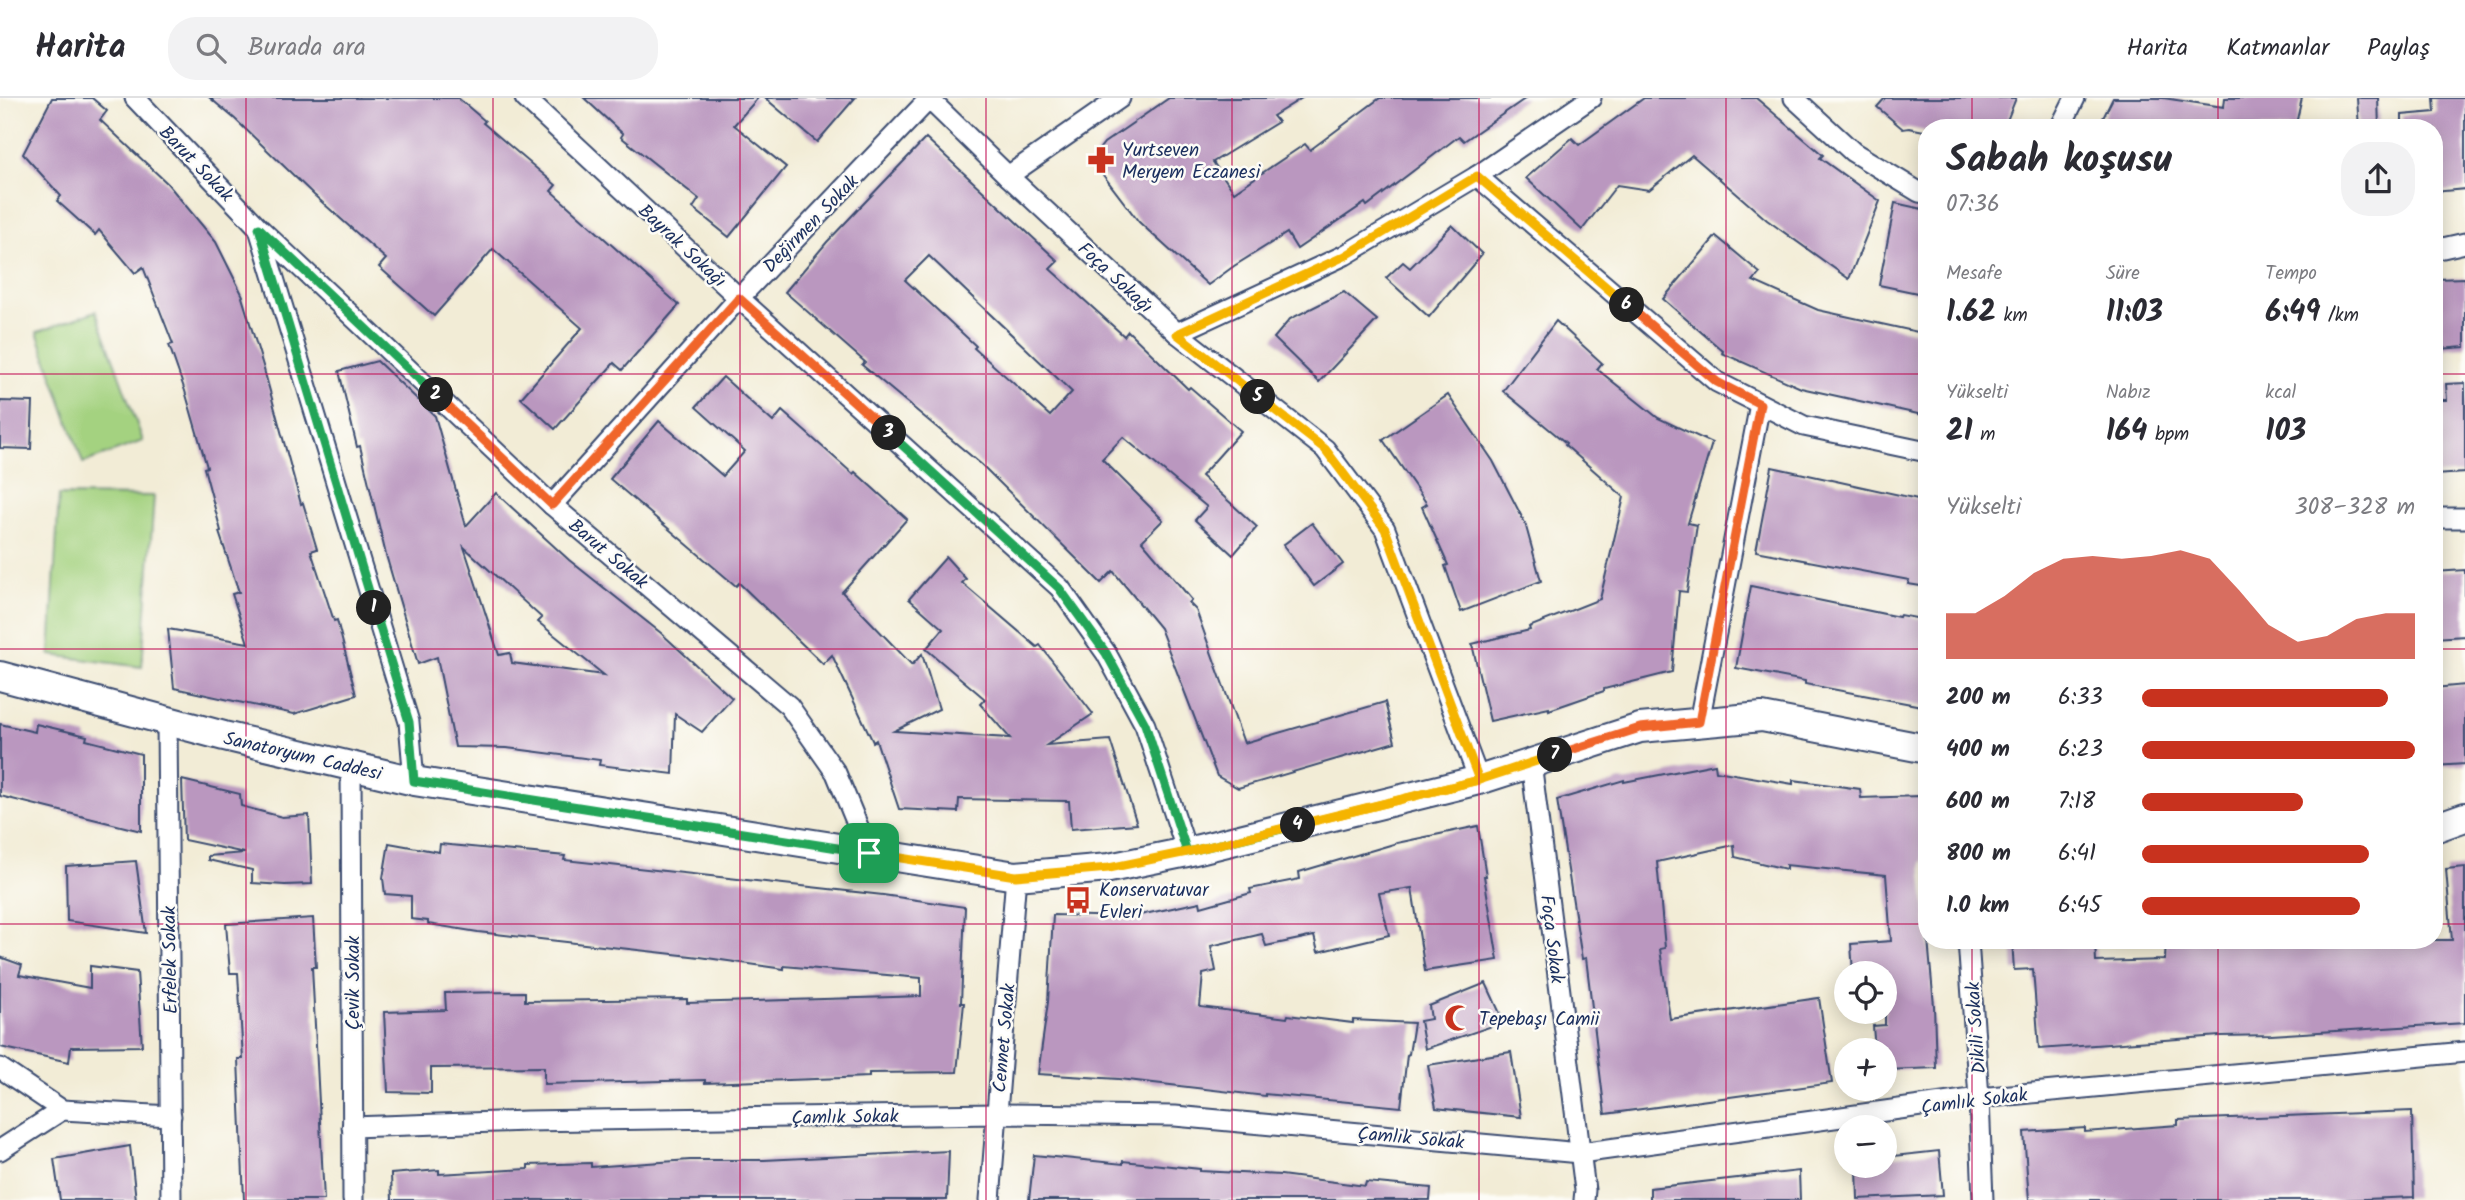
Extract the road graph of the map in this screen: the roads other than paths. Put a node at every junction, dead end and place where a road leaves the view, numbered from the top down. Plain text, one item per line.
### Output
1 (135, 98) edge
2 (525, 98) edge
3 (928, 98) edge
4 (1120, 98) edge
5 (1591, 98) edge
6 (1794, 98) edge
7 (2074, 98) edge
8 (2064, 119) edge
9 (1008, 176) junction
10 (1477, 176) junction
11 (1918, 191) edge
12 (259, 228) junction
13 (2465, 243) edge
14 (2443, 248) edge
15 (739, 298) junction
16 (1177, 334) junction
17 (1760, 404) junction
18 (1918, 450) edge
19 (552, 505) junction
20 (2465, 518) edge
21 (2443, 519) edge
22 (0, 676) edge
23 (167, 721) junction
24 (1699, 722) junction
25 (1918, 747) edge
26 (1531, 762) junction
27 (351, 767) junction
28 (1479, 780) junction
29 (414, 781) junction
30 (2465, 817) edge
31 (2443, 826) edge
32 (2465, 828) edge
33 (2443, 829) edge
34 (1187, 852) junction
35 (869, 853) junction
36 (1016, 876) junction
37 (1969, 949) edge
38 (2465, 1052) edge
39 (0, 1068) edge
40 (1979, 1097) junction
41 (62, 1110) junction
42 (997, 1114) junction
43 (171, 1116) junction
44 (352, 1128) junction
45 (0, 1150) edge
46 (1580, 1153) junction
47 (171, 1200) edge
48 (353, 1200) edge
49 (990, 1200) edge
50 (1584, 1200) edge
51 (1983, 1200) edge

1 - 12 street, Barut Sokak
2 - 15 street, Bayrak Sokağı
3 - 9 street, Foça Sokağı
3 - 15 street, Değirmen Sokak
4 - 9 street
5 - 10 street
6 - 11 street
7 - 8 street
9 - 16 street, Foça Sokağı
10 - 16 street
10 - 17 street
12 - 19 street, Barut Sokak
12 - 29 street
13 - 14 street
15 - 19 street, Değirmen Sokak
15 - 34 street, Bayrak Sokağı
16 - 28 street, Foça Sokağı
17 - 18 street
17 - 24 street
19 - 35 street, Barut Sokak
20 - 21 street
22 - 23 main road, Sanatoryum Caddesi
23 - 27 main road, Sanatoryum Caddesi
23 - 43 street, Erfelek Sokak
24 - 25 main road, Sanatoryum Caddesi
24 - 26 main road, Sanatoryum Caddesi
26 - 28 main road, Sanatoryum Caddesi
26 - 46 street, Foça Sokak
27 - 29 main road, Sanatoryum Caddesi
27 - 44 street, Çevik Sokak
28 - 34 main road, Sanatoryum Caddesi
29 - 35 main road, Sanatoryum Caddesi
30 - 31 main road
32 - 33 main road
34 - 36 main road, Sanatoryum Caddesi
35 - 36 main road, Sanatoryum Caddesi
36 - 42 street, Cennet Sokak
37 - 40 street, Dikili Sokak
38 - 40 street, Çamlık Sokak
39 - 41 street
40 - 46 street, Çamlık Sokak
40 - 51 street, Dikili Sokak
41 - 43 street
41 - 45 street
42 - 44 street, Çamlık Sokak
42 - 46 street, Çamlık Sokak
42 - 49 street, Cennet Sokak
43 - 47 street, Erfelek Sokak
44 - 48 street, Çevik Sokak
46 - 50 street, Foça Sokak

